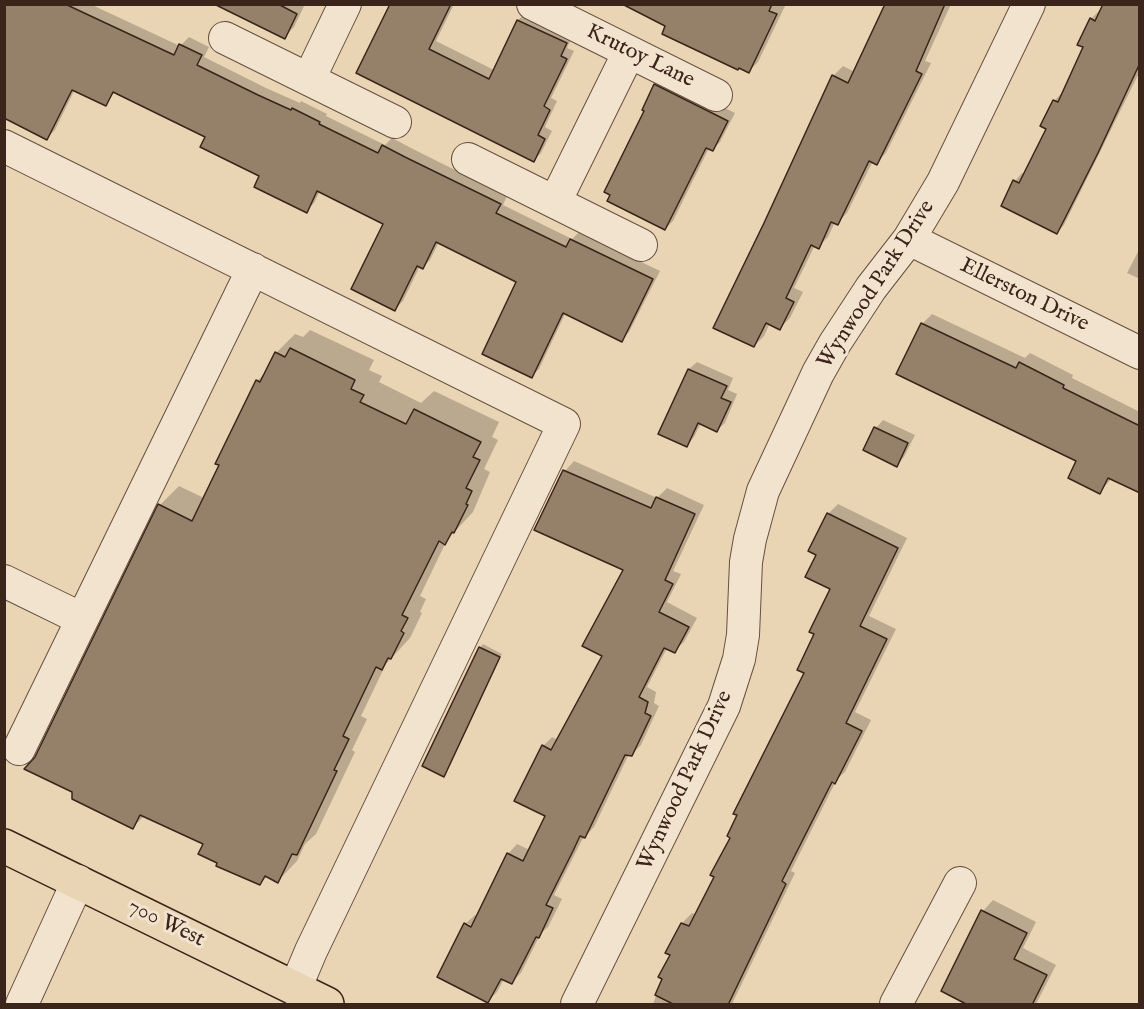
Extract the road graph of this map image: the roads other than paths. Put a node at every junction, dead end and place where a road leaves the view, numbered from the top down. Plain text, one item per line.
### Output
1 (345, 4) edge
2 (533, 4) edge
3 (1029, 4) edge
4 (225, 38) dead end
5 (629, 52) junction
6 (309, 79) junction
7 (716, 94) dead end
8 (395, 122) dead end
9 (4, 146) edge
10 (468, 159) dead end
11 (555, 202) junction
12 (909, 239) junction
13 (641, 245) dead end
14 (253, 269) junction
15 (1140, 353) edge
16 (4, 581) edge
17 (82, 619) junction
18 (19, 749) dead end
19 (4, 846) edge
20 (78, 881) junction
21 (960, 883) dead end
22 (295, 989) junction
23 (22, 1005) edge
24 (327, 1005) edge
25 (577, 1005) edge
26 (896, 1005) edge

1 - 6 street
2 - 5 street, Krutoy Lane
3 - 12 street, Wynwood Park Drive
4 - 6 street
5 - 7 street, Krutoy Lane
5 - 11 street
6 - 8 street
9 - 14 street
10 - 11 street
11 - 13 street
12 - 15 street, Ellerston Drive
12 - 25 street, Wynwood Park Drive
14 - 17 street
14 - 22 street
16 - 17 street
17 - 18 street
19 - 20 main road, 700 West
20 - 22 main road, 700 West
20 - 23 street
21 - 26 street
22 - 24 main road, 700 West

